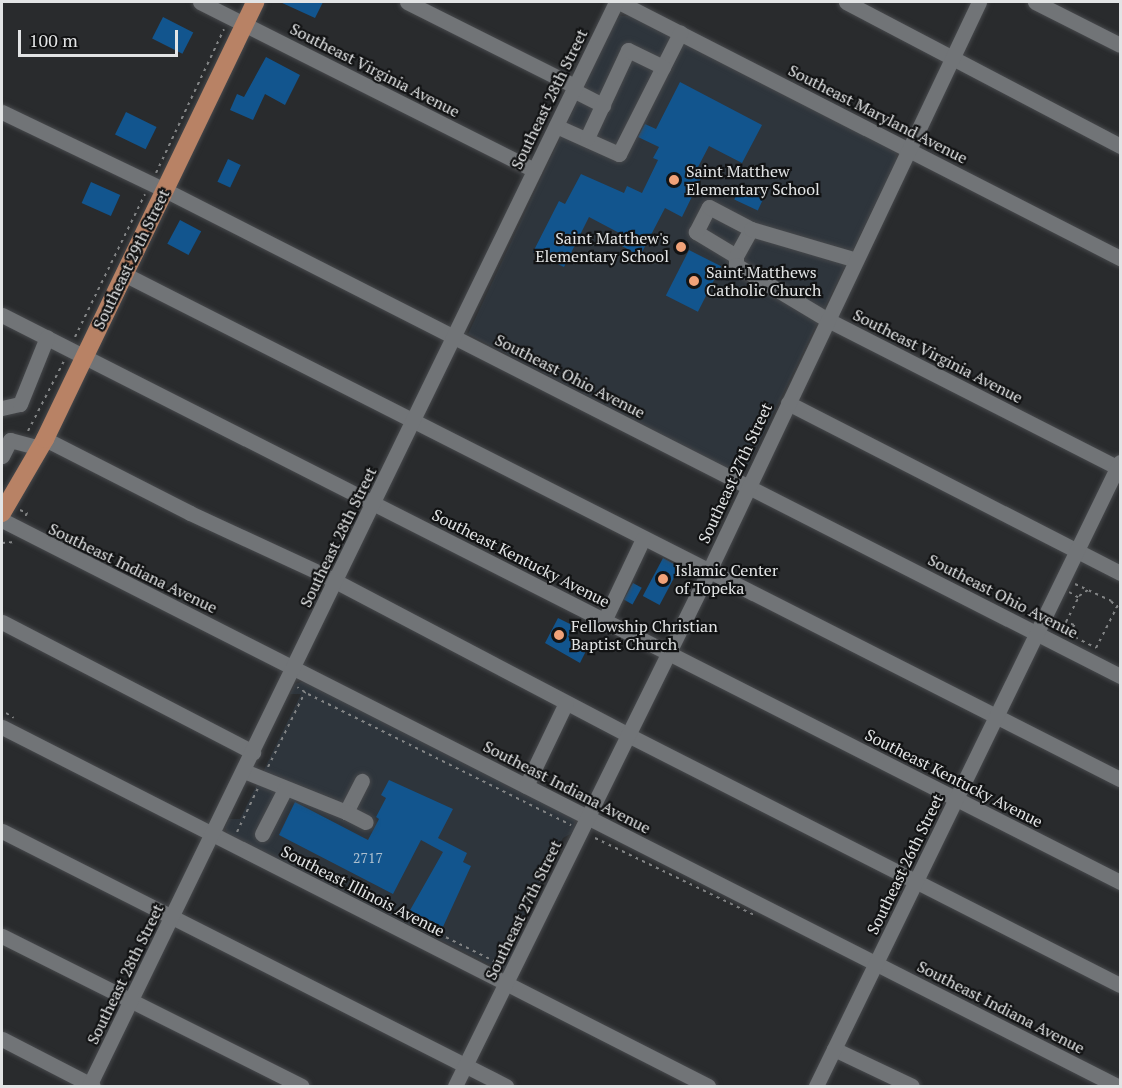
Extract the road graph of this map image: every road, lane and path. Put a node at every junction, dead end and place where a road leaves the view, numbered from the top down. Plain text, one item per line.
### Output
1 (200, 2) edge
2 (255, 2) edge
3 (407, 2) edge
4 (617, 2) edge
5 (846, 2) edge
6 (979, 2) edge
7 (1035, 2) edge
8 (238, 20) junction
9 (680, 33) junction
10 (1120, 45) edge
11 (952, 56) junction
12 (663, 67) junction
13 (574, 88) junction
14 (603, 105) junction
15 (2, 112) edge
16 (556, 126) junction
17 (587, 138) junction
18 (1120, 146) edge
19 (908, 150) junction
20 (534, 170) junction
21 (158, 186) junction
22 (751, 229) junction
23 (1120, 258) edge
24 (856, 260) junction
25 (739, 262) junction
26 (124, 274) junction
27 (2, 315) edge
28 (828, 320) junction
29 (47, 337) junction
30 (454, 338) junction
31 (77, 352) junction
32 (788, 403) junction
33 (2, 408) edge
34 (416, 419) junction
35 (20, 443) junction
36 (42, 443) junction
37 (2, 456) edge
38 (1120, 466) edge
39 (748, 487) junction
40 (374, 504) junction
41 (2, 513) edge
42 (2, 520) edge
43 (643, 539) junction
44 (1077, 551) junction
45 (708, 573) junction
46 (1120, 573) edge
47 (336, 582) junction
48 (1089, 589) junction
49 (1071, 593) junction
50 (1078, 598) junction
51 (1067, 601) dead end
52 (1120, 601) edge
53 (1117, 608) junction
54 (1059, 618) dead end
55 (604, 621) junction
56 (2, 622) edge
57 (1054, 636) junction
58 (668, 653) junction
59 (291, 675) junction
60 (1120, 676) edge
61 (308, 693) dead end
62 (566, 703) junction
63 (997, 716) junction
64 (2, 727) edge
65 (628, 735) junction
66 (253, 752) junction
67 (244, 771) junction
68 (1120, 779) edge
69 (262, 780) junction
70 (362, 781) dead end
71 (526, 786) junction
72 (285, 789) junction
73 (957, 800) junction
74 (345, 812) junction
75 (589, 817) junction
76 (366, 822) dead end
77 (569, 824) dead end
78 (2, 831) edge
79 (213, 835) junction
80 (255, 835) joint
81 (595, 838) dead end
82 (917, 882) junction
83 (1120, 882) edge
84 (761, 906) junction
85 (172, 918) junction
86 (410, 919) dead end
87 (2, 936) edge
88 (876, 964) junction
89 (509, 977) junction
90 (1120, 985) edge
91 (133, 999) junction
92 (2, 1040) edge
93 (834, 1049) junction
94 (466, 1065) junction
95 (91, 1086) edge
96 (301, 1086) edge
97 (455, 1086) edge
98 (507, 1086) edge
99 (708, 1086) edge
100 (816, 1086) edge
101 (912, 1086) edge
102 (1117, 1086) edge

1 - 8 street, Southeast Virginia Avenue
2 - 8 main road, Southeast 29th Street
3 - 13 street
4 - 9 street, Southeast Maryland Avenue
4 - 13 street, Southeast 28th Street
5 - 11 street
6 - 11 street, Southeast 27th Street
7 - 10 street
8 - 20 street, Southeast Virginia Avenue
8 - 21 main road, Southeast 29th Street
8 - 21 path
9 - 12 street
9 - 19 street, Southeast Maryland Avenue
11 - 18 street
11 - 19 street, Southeast 27th Street
12 - 14 street
12 - 17 street
13 - 14 street
13 - 16 street, Southeast 28th Street
14 - 17 street
15 - 21 street, Southeast Ohio Avenue
16 - 17 street
16 - 20 street, Southeast 28th Street
19 - 23 street, Southeast Maryland Avenue
19 - 24 street, Southeast 27th Street
20 - 30 street, Southeast 28th Street
21 - 26 main road, Southeast 29th Street
21 - 30 street, Southeast Ohio Avenue
21 - 31 path
22 - 24 street
22 - 25 street
22 - 25 street, Southeast Virginia Avenue
24 - 28 street, Southeast 27th Street
25 - 28 street, Southeast Virginia Avenue
26 - 31 main road, Southeast 29th Street
26 - 34 street
27 - 29 street, Southeast Kentucky Avenue
28 - 32 street, Southeast 27th Street
28 - 38 street, Southeast Virginia Avenue
29 - 31 street, Southeast Kentucky Avenue
29 - 33 street
30 - 34 street, Southeast 28th Street
30 - 39 street, Southeast Ohio Avenue
31 - 35 path
31 - 36 main road, Southeast 29th Street
31 - 40 street, Southeast Kentucky Avenue
32 - 39 street, Southeast 27th Street
32 - 44 street
34 - 40 street, Southeast 28th Street
34 - 43 street
35 - 36 street
35 - 37 street
36 - 41 main road, Southeast 29th Street
36 - 47 street
38 - 44 street, Southeast 26th Street
39 - 45 street, Southeast 27th Street
39 - 57 street, Southeast Ohio Avenue
40 - 47 street, Southeast 28th Street
40 - 55 street, Southeast Kentucky Avenue
42 - 59 street, Southeast Indiana Avenue
43 - 45 street
43 - 55 street
44 - 46 street
44 - 57 street, Southeast 26th Street
45 - 58 street, Southeast 27th Street
45 - 63 street
47 - 59 street, Southeast 28th Street
47 - 62 street
48 - 49 path
48 - 50 path
48 - 53 path
49 - 50 path
49 - 51 path
50 - 57 path
52 - 53 path
53 - 57 path
54 - 57 path
55 - 58 street, Southeast Kentucky Avenue
56 - 66 street
57 - 60 street, Southeast Ohio Avenue
57 - 63 street, Southeast 26th Street
58 - 65 street, Southeast 27th Street
58 - 73 street, Southeast Kentucky Avenue
59 - 66 street, Southeast 28th Street
59 - 69 path
59 - 71 street, Southeast Indiana Avenue
61 - 77 path
62 - 65 street
62 - 71 street
63 - 68 street
63 - 73 street, Southeast 26th Street
64 - 79 street, Southeast Illinois Avenue
65 - 75 street, Southeast 27th Street
65 - 82 street
66 - 67 street, Southeast 28th Street
67 - 69 street
67 - 79 street, Southeast 28th Street
69 - 72 street
69 - 80 path
70 - 74 street
71 - 75 street, Southeast Indiana Avenue
72 - 74 street
72 - 80 street
73 - 82 street, Southeast 26th Street
73 - 83 street, Southeast Kentucky Avenue
74 - 76 street
75 - 84 street, Southeast Indiana Avenue
75 - 89 street, Southeast 27th Street
78 - 85 street
79 - 85 street, Southeast 28th Street
79 - 89 street, Southeast Illinois Avenue
81 - 84 path
82 - 88 street, Southeast 26th Street
82 - 90 street
84 - 88 street, Southeast Indiana Avenue
85 - 91 street, Southeast 28th Street
85 - 94 street
86 - 89 path
87 - 91 street
88 - 93 street, Southeast 26th Street
88 - 102 street, Southeast Indiana Avenue
89 - 94 street, Southeast 27th Street
89 - 99 street, Southeast Illinois Avenue
91 - 95 street, Southeast 28th Street
91 - 96 street
92 - 95 street
93 - 100 street, Southeast 26th Street
93 - 101 street
94 - 97 street, Southeast 27th Street
94 - 98 street

